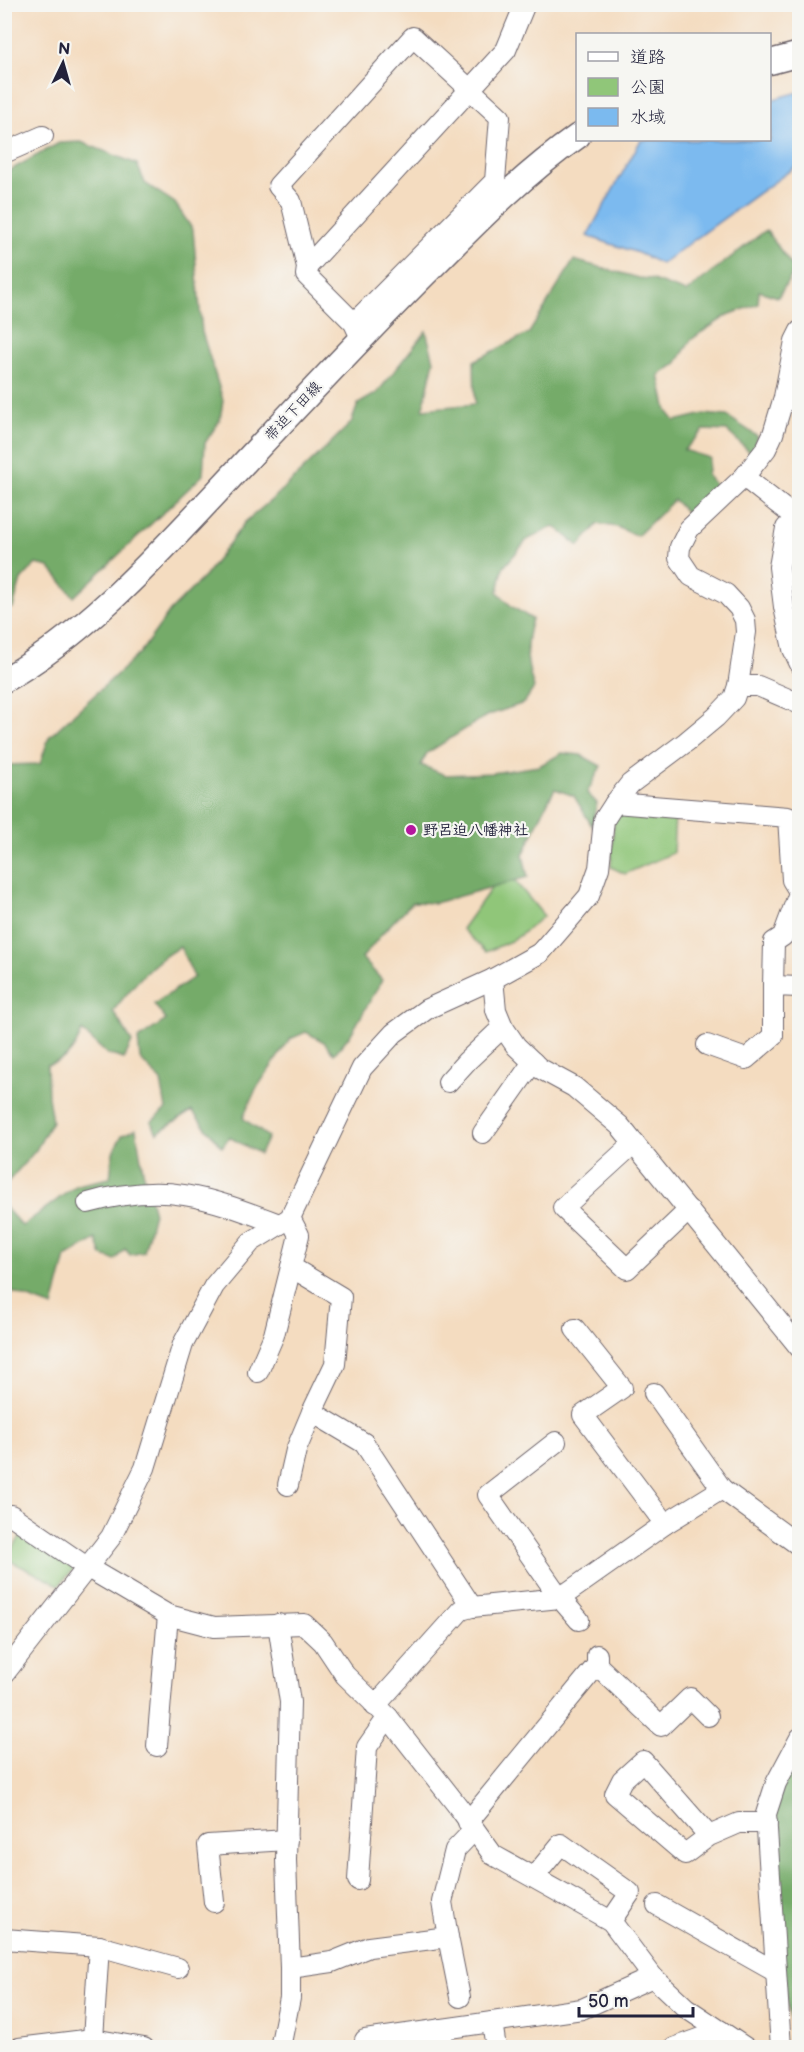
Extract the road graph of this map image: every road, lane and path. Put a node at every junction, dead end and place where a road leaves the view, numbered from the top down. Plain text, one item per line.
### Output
1 (525, 4) edge
2 (800, 54) edge
3 (771, 62) edge
4 (472, 89) junction
5 (43, 136) dead end
6 (576, 137) edge
7 (4, 153) edge
8 (307, 267) junction
9 (357, 330) junction
10 (800, 331) edge
11 (792, 394) edge
12 (744, 477) junction
13 (798, 516) edge
14 (792, 604) edge
15 (799, 664) edge
16 (4, 680) edge
17 (738, 686) junction
18 (800, 704) edge
19 (615, 803) junction
20 (799, 893) edge
21 (493, 979) junction
22 (772, 986) junction
23 (800, 987) edge
24 (503, 1027) junction
25 (706, 1045) dead end
26 (533, 1062) junction
27 (448, 1082) dead end
28 (483, 1133) dead end
29 (634, 1143) junction
30 (87, 1203) dead end
31 (688, 1210) junction
32 (284, 1221) junction
33 (291, 1267) junction
34 (575, 1329) dead end
35 (800, 1348) edge
36 (258, 1372) dead end
37 (654, 1393) dead end
38 (312, 1412) junction
39 (556, 1442) dead end
40 (288, 1485) dead end
41 (722, 1489) junction
42 (4, 1515) edge
43 (666, 1524) junction
44 (800, 1546) edge
45 (88, 1568) junction
46 (560, 1598) junction
47 (472, 1607) junction
48 (168, 1615) junction
49 (579, 1620) dead end
50 (278, 1624) junction
51 (4, 1674) edge
52 (381, 1712) junction
53 (708, 1716) dead end
54 (800, 1738) edge
55 (157, 1746) dead end
56 (767, 1822) junction
57 (471, 1826) junction
58 (709, 1836) junction
59 (286, 1840) junction
60 (534, 1877) junction
61 (358, 1880) dead end
62 (214, 1902) dead end
63 (657, 1905) dead end
64 (611, 1921) junction
65 (448, 1936) junction
66 (4, 1939) edge
67 (99, 1946) junction
68 (178, 1968) dead end
69 (290, 1968) junction
70 (776, 1972) junction
71 (653, 1977) junction
72 (460, 1997) dead end
73 (492, 2022) junction
74 (721, 2031) junction
75 (441, 2038) edge
76 (93, 2039) junction
77 (49, 2045) edge
78 (138, 2047) edge
79 (19, 2048) edge
80 (280, 2048) edge
81 (365, 2048) edge
82 (496, 2048) edge
83 (674, 2048) edge
84 (746, 2048) edge
85 (781, 2048) edge

1 - 4 street
2 - 3 main road
4 - 8 street
4 - 8 street
4 - 9 street
5 - 7 street
6 - 9 main road, 帯迫下田線
8 - 9 street
9 - 16 main road, 帯迫下田線
10 - 11 street
11 - 12 street
12 - 13 street
12 - 17 street
13 - 14 street
14 - 15 street
17 - 18 street
17 - 19 street
19 - 20 street
19 - 21 street
20 - 22 street
21 - 24 street
21 - 32 street
22 - 23 street
22 - 25 street
24 - 26 street
24 - 27 street
26 - 28 street
26 - 29 street
29 - 31 street
29 - 31 street
30 - 32 street
31 - 35 street
32 - 33 street
32 - 45 street
33 - 36 street
33 - 38 street
34 - 43 street
37 - 41 street
38 - 40 street
38 - 47 street
39 - 46 street
41 - 43 street
41 - 44 street
42 - 45 street
43 - 46 street
45 - 48 street
45 - 51 street
46 - 47 street
46 - 49 street
47 - 52 street
48 - 50 street
48 - 55 street
50 - 52 street
50 - 59 street
52 - 57 street
52 - 61 street
53 - 57 street
54 - 56 street
56 - 58 street
56 - 70 street
57 - 60 street
57 - 65 street
58 - 58 street
59 - 62 street
59 - 69 street
60 - 64 street
60 - 64 street
63 - 70 street
64 - 71 street
65 - 69 street
65 - 72 street
66 - 67 street
67 - 68 street
67 - 76 street
69 - 80 street
70 - 85 street
71 - 73 street
71 - 74 street
73 - 75 street
73 - 82 street
74 - 83 street
74 - 84 street
75 - 81 street
76 - 77 street
76 - 78 street
77 - 79 street

